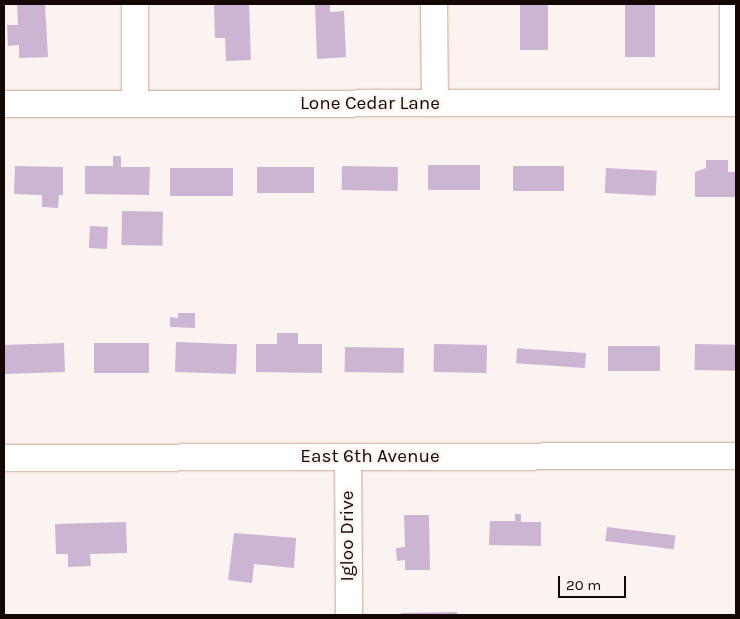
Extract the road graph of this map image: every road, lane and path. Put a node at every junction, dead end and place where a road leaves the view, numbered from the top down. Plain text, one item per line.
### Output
1 (135, 4) edge
2 (434, 4) edge
3 (733, 4) edge
4 (734, 103) edge
5 (4, 104) edge
6 (135, 104) junction
7 (434, 104) junction
8 (736, 456) edge
9 (4, 458) edge
10 (348, 458) junction
11 (349, 615) edge

1 - 6 street
2 - 7 street
3 - 4 street
4 - 7 street, Lone Cedar Lane
5 - 6 street, Lone Cedar Lane
6 - 7 street, Lone Cedar Lane
8 - 10 street, East 6th Avenue
9 - 10 street, East 6th Avenue
10 - 11 street, Igloo Drive

